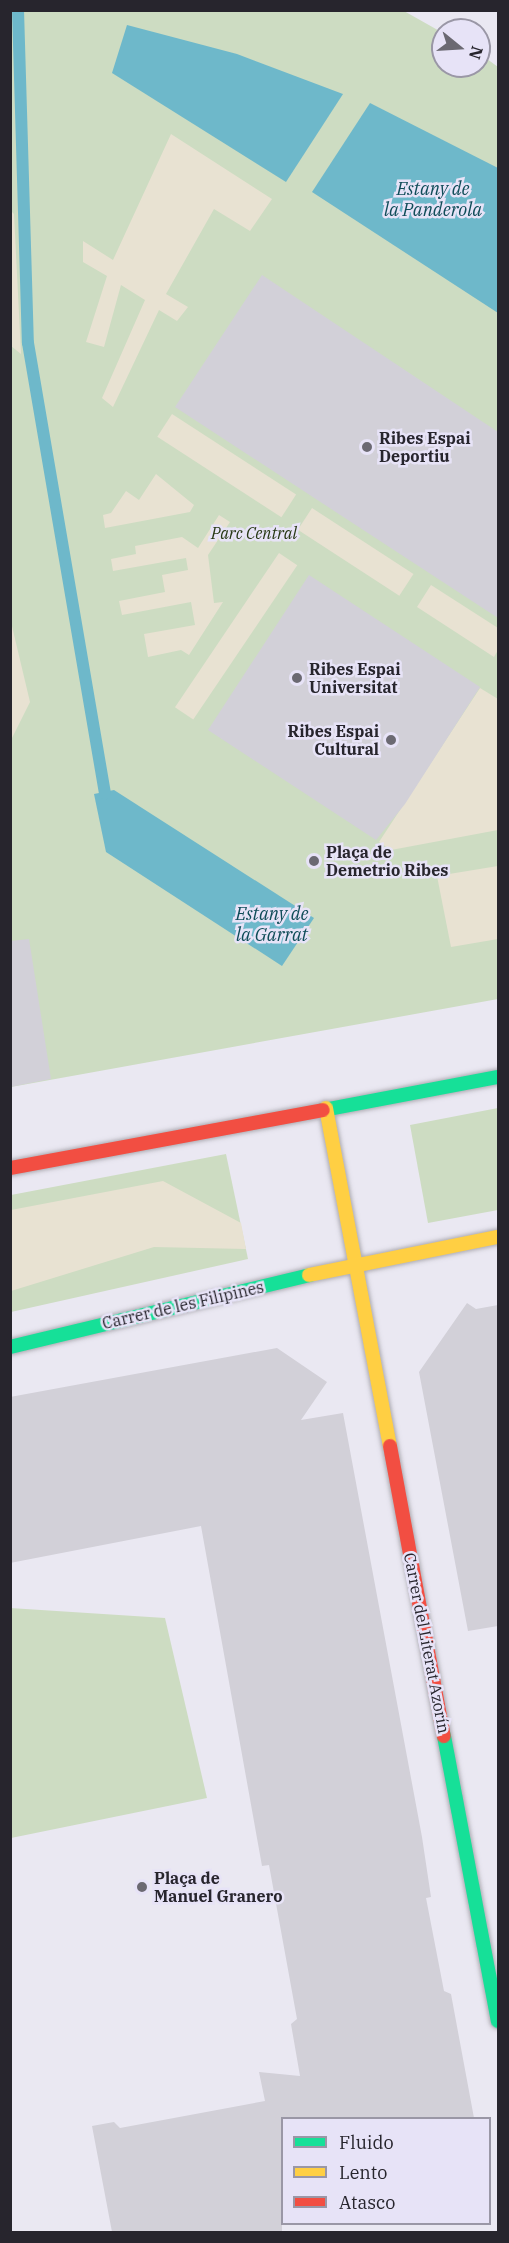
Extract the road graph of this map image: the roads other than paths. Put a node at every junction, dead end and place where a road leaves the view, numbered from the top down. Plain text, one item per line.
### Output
1 (498, 1077) edge
2 (326, 1108) junction
3 (10, 1168) edge
4 (498, 1237) edge
5 (356, 1264) junction
6 (10, 1347) edge
7 (498, 2021) edge

1 - 2 main road
2 - 3 main road
2 - 5 main road
4 - 5 main road, Carrer de les Filipines
5 - 6 main road, Carrer de les Filipines
5 - 7 main road, Carrer del Literat Azorín

